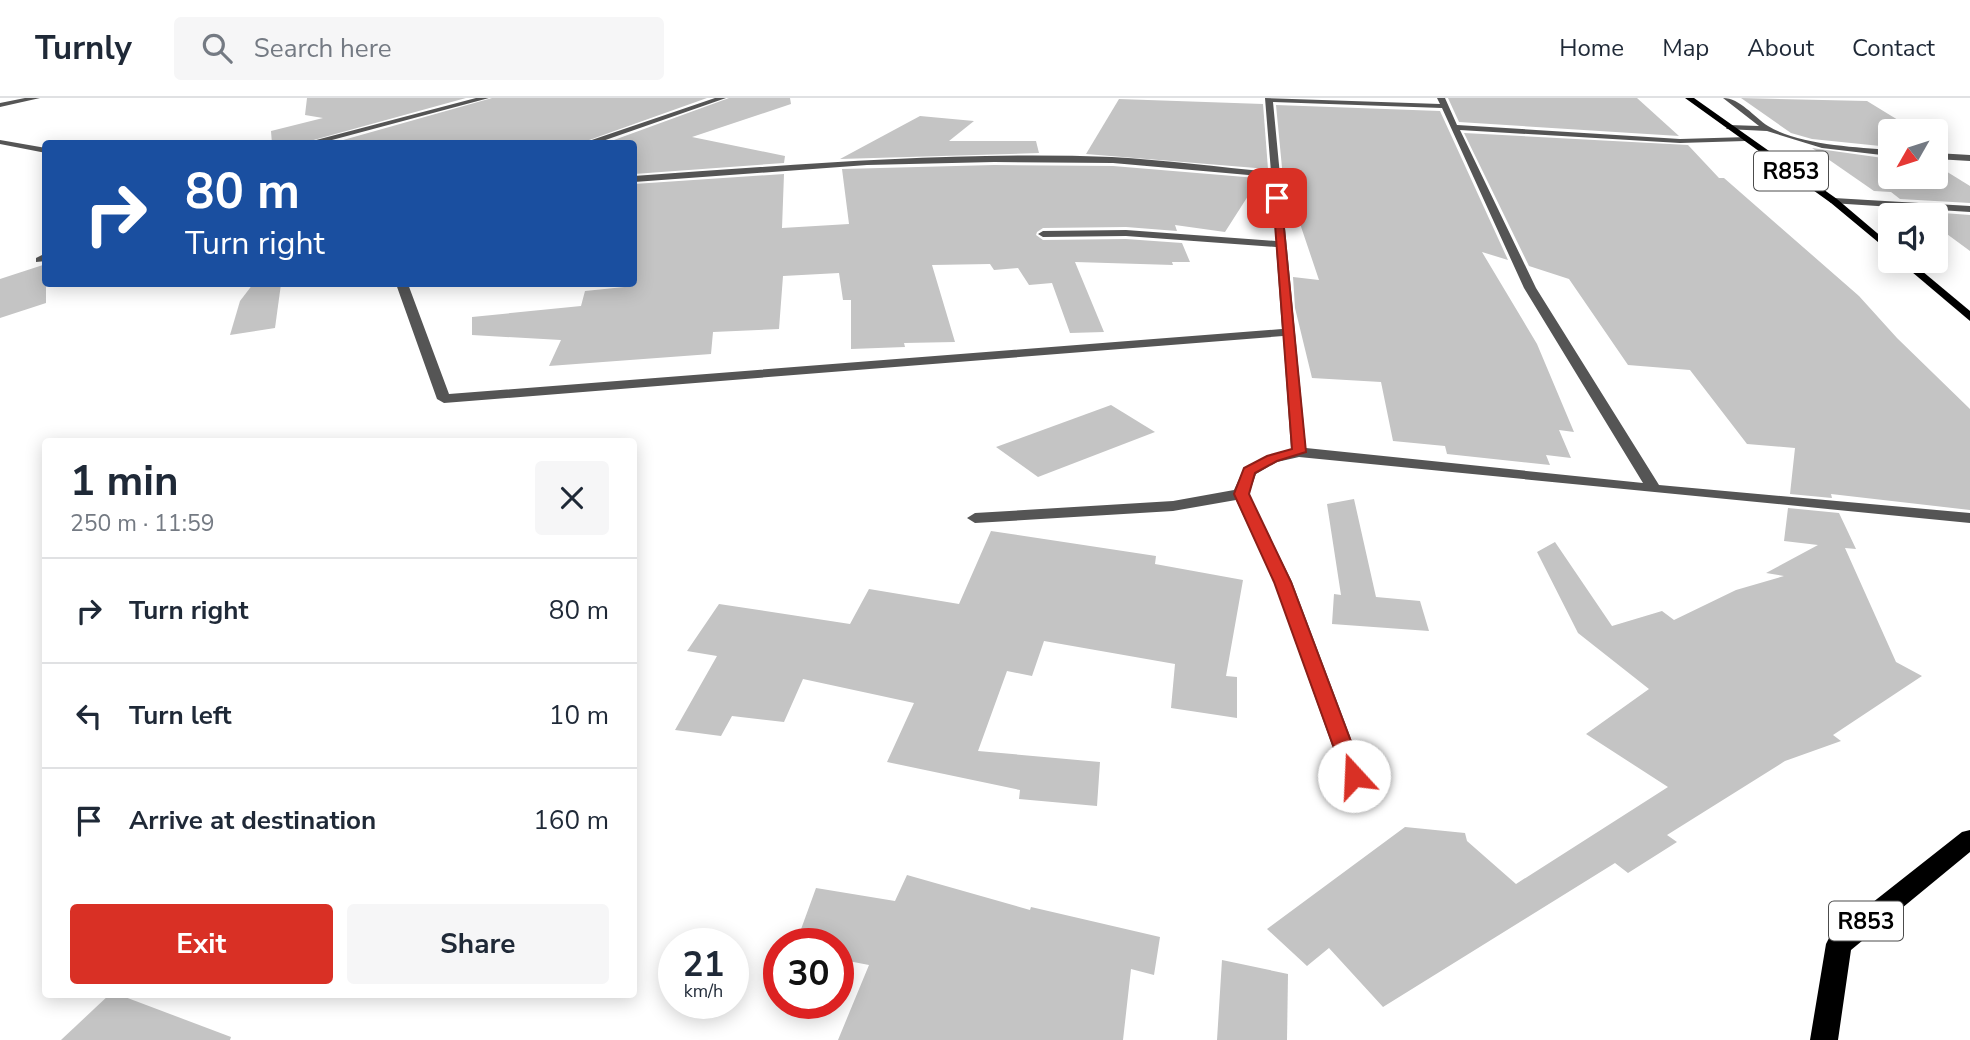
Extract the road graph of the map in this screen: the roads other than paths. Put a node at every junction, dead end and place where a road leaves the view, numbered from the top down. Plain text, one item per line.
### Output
1 (37, 98) edge
2 (485, 98) edge
3 (722, 98) edge
4 (1689, 98) edge
5 (1727, 98) edge
6 (1269, 99) edge
7 (1443, 102) edge
8 (0, 105) edge
9 (1455, 127) junction
10 (1730, 127) junction
11 (1768, 130) junction
12 (1745, 139) junction
13 (321, 140) edge
14 (595, 140) edge
15 (0, 142) edge
16 (42, 150) edge
17 (1878, 152) edge
18 (1948, 157) edge
19 (1970, 158) edge
20 (1275, 175) junction
21 (637, 179) edge
22 (1834, 201) junction
23 (1970, 209) edge
24 (1043, 234) dead end
25 (1878, 239) edge
26 (1281, 244) junction
27 (1918, 273) edge
28 (403, 287) edge
29 (1970, 317) edge
30 (1289, 332) junction
31 (1299, 452) junction
32 (1654, 489) junction
33 (1241, 494) junction
34 (975, 518) dead end
35 (1970, 518) edge
36 (1354, 776) dead end
37 (1970, 839) edge
38 (1824, 1040) edge

1 - 8 street
2 - 13 street
3 - 14 street
4 - 10 main road, R853
5 - 11 street
6 - 7 street
6 - 20 street
7 - 9 street
9 - 12 street
9 - 32 street
10 - 11 street
10 - 12 main road, R853
11 - 17 street
12 - 22 main road, R853
15 - 16 street
18 - 19 street
20 - 21 street
20 - 26 street
22 - 23 street
22 - 25 main road, R853
24 - 26 street
26 - 30 street
27 - 29 main road
28 - 30 street
30 - 31 street
31 - 32 street
31 - 33 street
32 - 35 street
33 - 34 street
33 - 36 street
37 - 38 main road, R853

